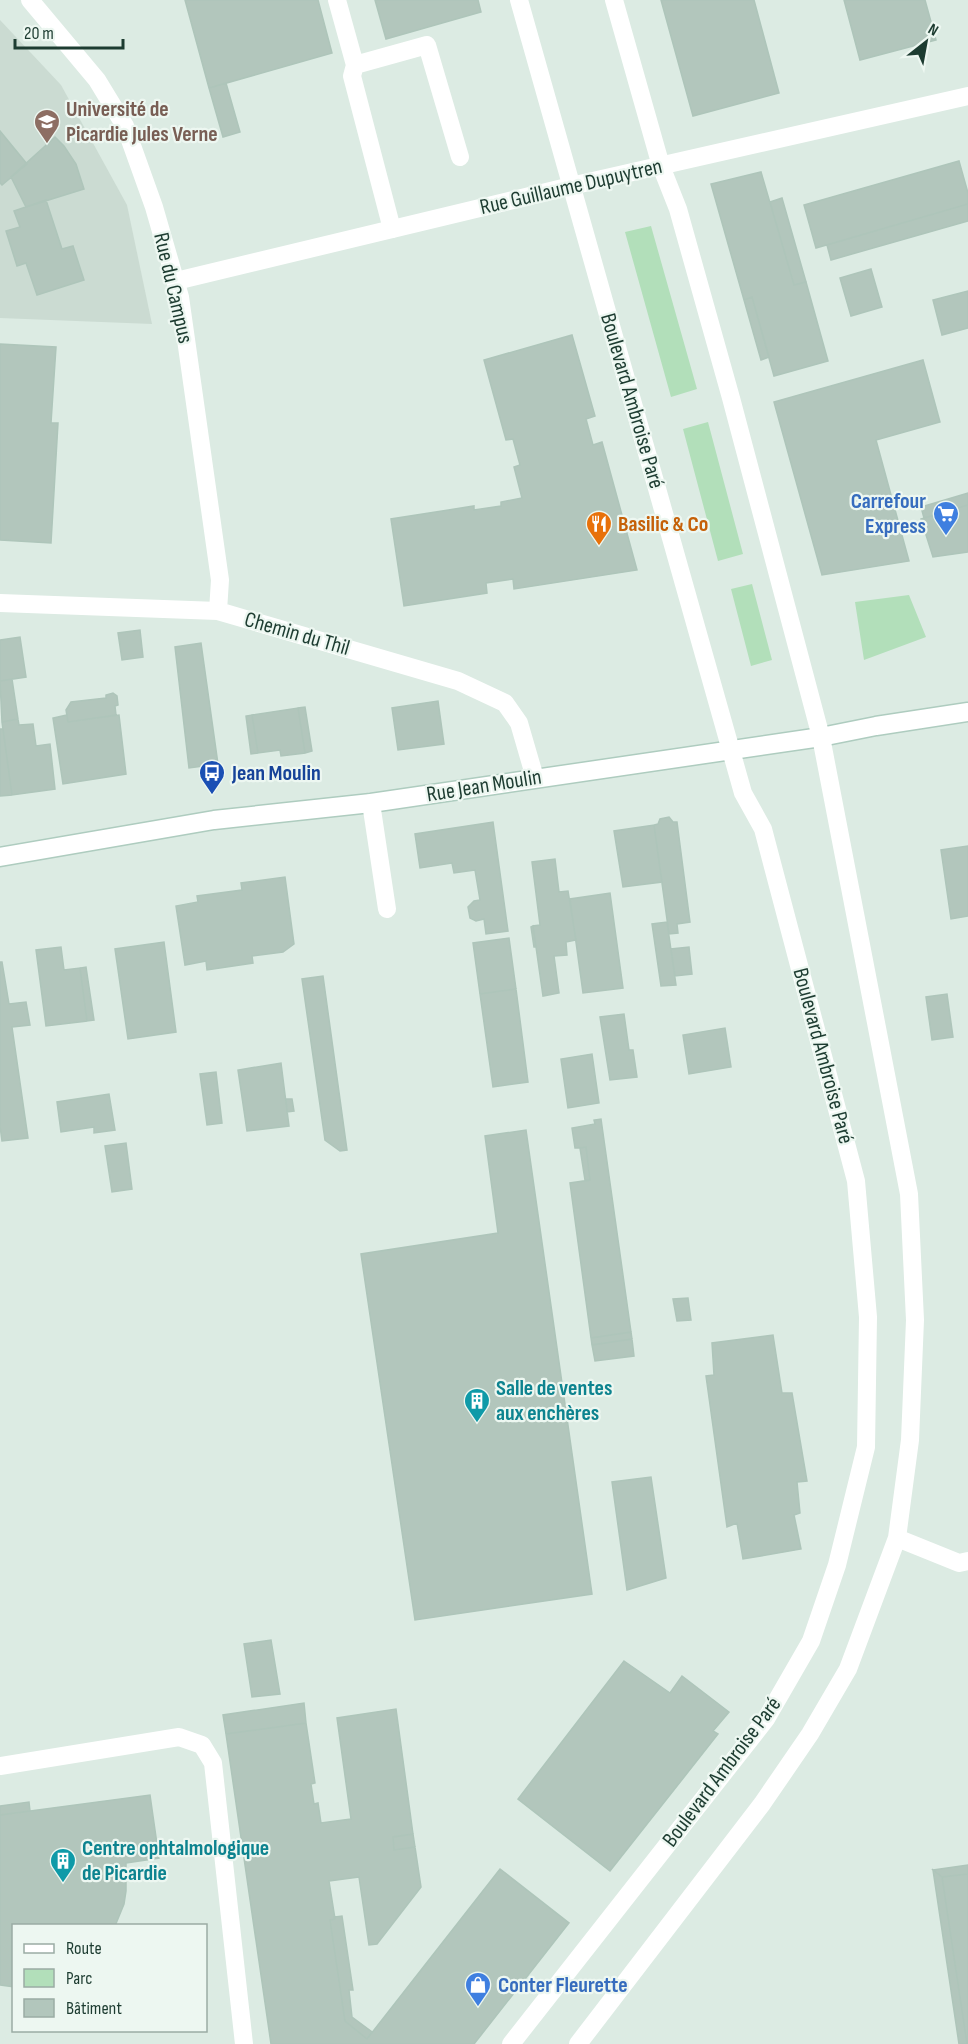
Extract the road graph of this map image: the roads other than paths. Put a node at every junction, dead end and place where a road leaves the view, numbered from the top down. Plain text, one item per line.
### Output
1 (30, 0) edge
2 (337, 0) edge
3 (519, 0) edge
4 (614, 0) edge
5 (355, 65) junction
6 (968, 96) edge
7 (460, 157) dead end
8 (661, 166) junction
9 (571, 186) junction
10 (392, 230) junction
11 (176, 281) junction
12 (0, 603) edge
13 (218, 611) junction
14 (968, 712) edge
15 (821, 737) junction
16 (732, 750) junction
17 (535, 778) junction
18 (371, 803) junction
19 (0, 857) edge
20 (387, 909) dead end
21 (897, 1538) junction
22 (968, 1561) edge
23 (0, 1766) edge
24 (244, 2044) edge
25 (511, 2044) edge
26 (578, 2044) edge

1 - 11 street, Rue du Campus
2 - 5 street
3 - 9 street, Boulevard Ambroise Paré
4 - 8 street, Boulevard Ambroise Paré
5 - 7 street
5 - 10 street
6 - 8 street, Rue Guillaume Dupuytren
8 - 9 street, Rue Guillaume Dupuytren
8 - 15 street, Boulevard Ambroise Paré
9 - 10 street, Rue Guillaume Dupuytren
9 - 16 street, Boulevard Ambroise Paré
10 - 11 street, Rue Guillaume Dupuytren
11 - 13 street, Rue du Campus
12 - 13 street, Chemin du Thil
13 - 17 street, Chemin du Thil
14 - 15 street, Rue Jean Moulin
15 - 16 street, Rue Jean Moulin
15 - 21 street, Boulevard Ambroise Paré
16 - 17 street, Rue Jean Moulin
16 - 25 street, Boulevard Ambroise Paré
17 - 18 street, Rue Jean Moulin
18 - 19 street, Rue Jean Moulin
18 - 20 street
21 - 22 street
21 - 26 street, Boulevard Ambroise Paré
23 - 24 street

